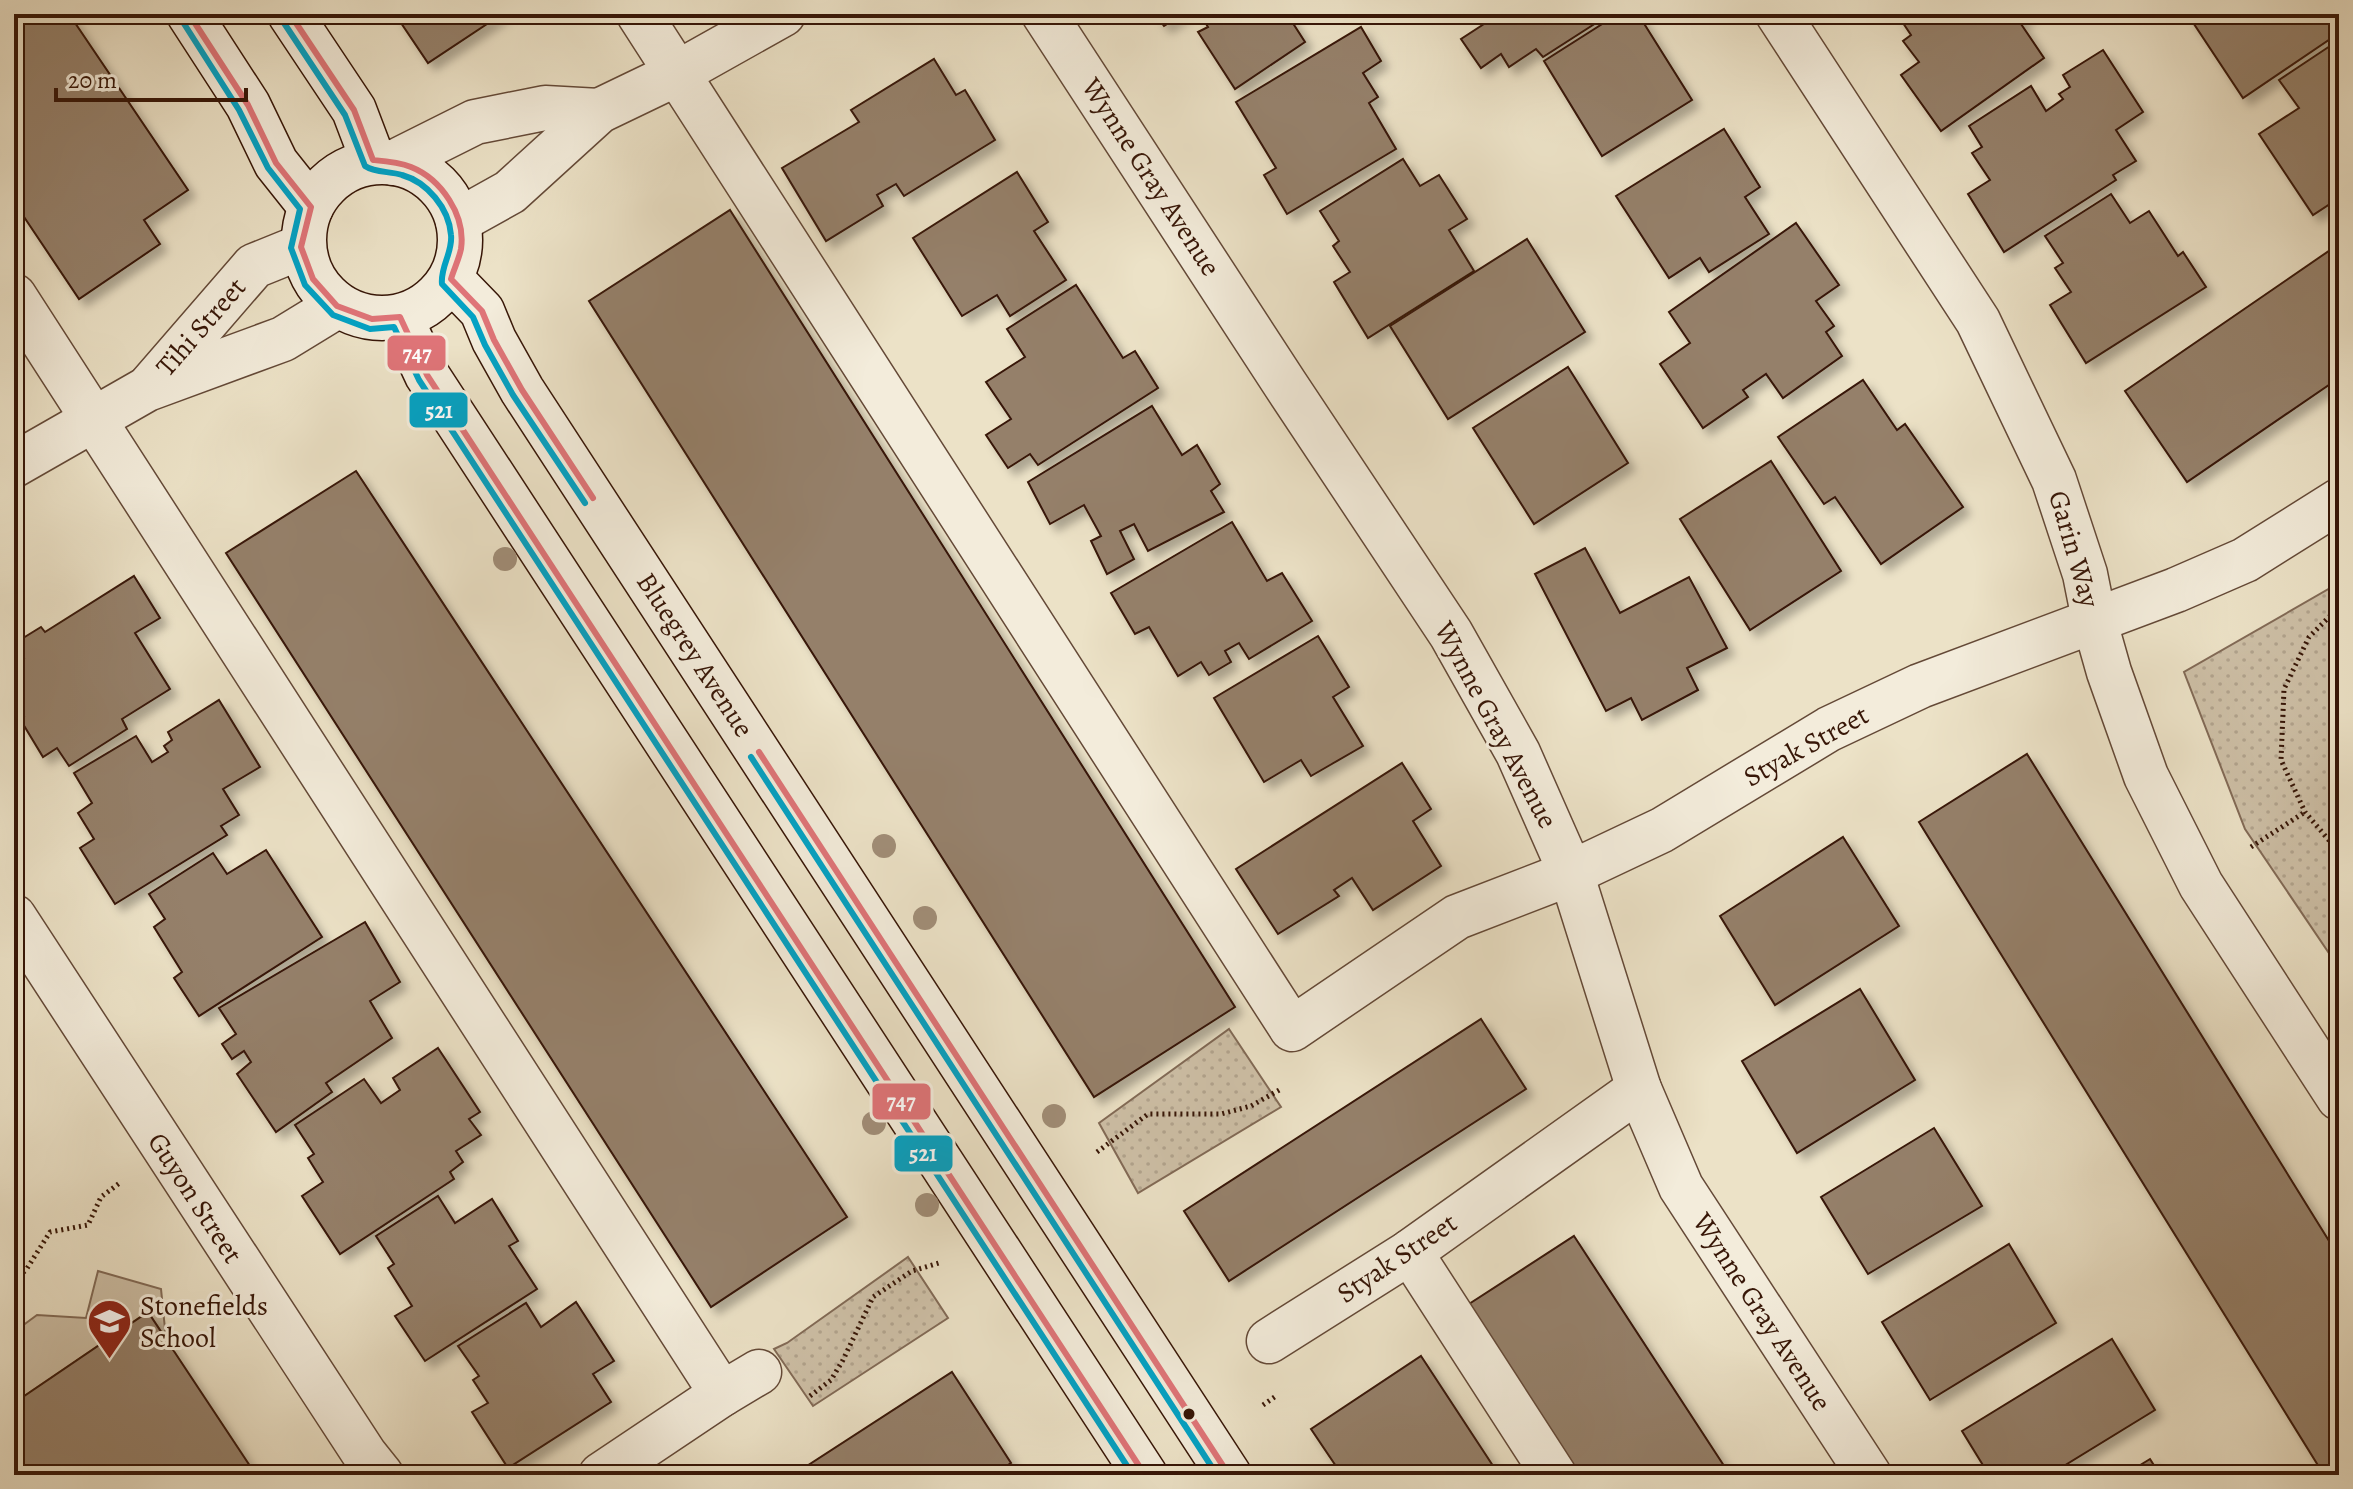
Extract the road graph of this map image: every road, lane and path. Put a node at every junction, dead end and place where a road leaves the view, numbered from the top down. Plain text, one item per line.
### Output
1 (189, 14) edge
2 (290, 14) edge
3 (639, 14) edge
4 (783, 14) edge
5 (1044, 14) edge
6 (1778, 14) edge
7 (676, 74) junction
8 (599, 111) junction
9 (383, 162) junction
10 (458, 221) junction
11 (306, 227) junction
12 (451, 279) junction
13 (14, 296) edge
14 (337, 306) junction
15 (400, 317) junction
16 (147, 389) junction
17 (95, 420) junction
18 (14, 465) edge
19 (2339, 501) edge
20 (2339, 607) edge
21 (2094, 619) junction
22 (2305, 812) junction
23 (2251, 847) dead end
24 (2339, 852) edge
25 (1571, 873) junction
26 (14, 917) edge
27 (1281, 1089) dead end
28 (1639, 1089) junction
29 (2339, 1098) edge
30 (163, 1148) junction
31 (1097, 1152) dead end
32 (1410, 1252) junction
33 (949, 1259) dead end
34 (14, 1280) edge
35 (1269, 1341) dead end
36 (759, 1372) joint
37 (722, 1394) junction
38 (381, 1475) edge
39 (601, 1475) edge
40 (1145, 1475) edge
41 (1229, 1475) edge
42 (1554, 1475) edge
43 (1869, 1475) edge

1 - 11 street
2 - 9 street
3 - 7 street
4 - 7 street
5 - 25 street, Wynne Gray Avenue
6 - 21 street, Garin Way
7 - 8 street
7 - 25 street, Styak Street
8 - 9 street
8 - 10 street
9 - 10 street
9 - 11 street
10 - 12 street
11 - 14 street
11 - 16 street, Tihi Street
12 - 15 street
12 - 41 street, Bluegrey Avenue
13 - 17 street
14 - 15 street
14 - 16 street, Tihi Street
15 - 40 street
16 - 17 street, Tihi Street
17 - 18 street, Tihi Street
17 - 37 street
19 - 21 street, Styak Street
20 - 22 path
21 - 25 street, Styak Street
21 - 29 street, Garin Way
22 - 23 path
22 - 24 path
25 - 28 street, Wynne Gray Avenue
26 - 30 street, Guyon Street
27 - 31 path
28 - 32 street, Styak Street
28 - 43 street, Wynne Gray Avenue
30 - 34 path
30 - 38 street, Guyon Street
32 - 35 street, Styak Street
32 - 42 street
33 - 36 path
36 - 37 street
37 - 39 street

